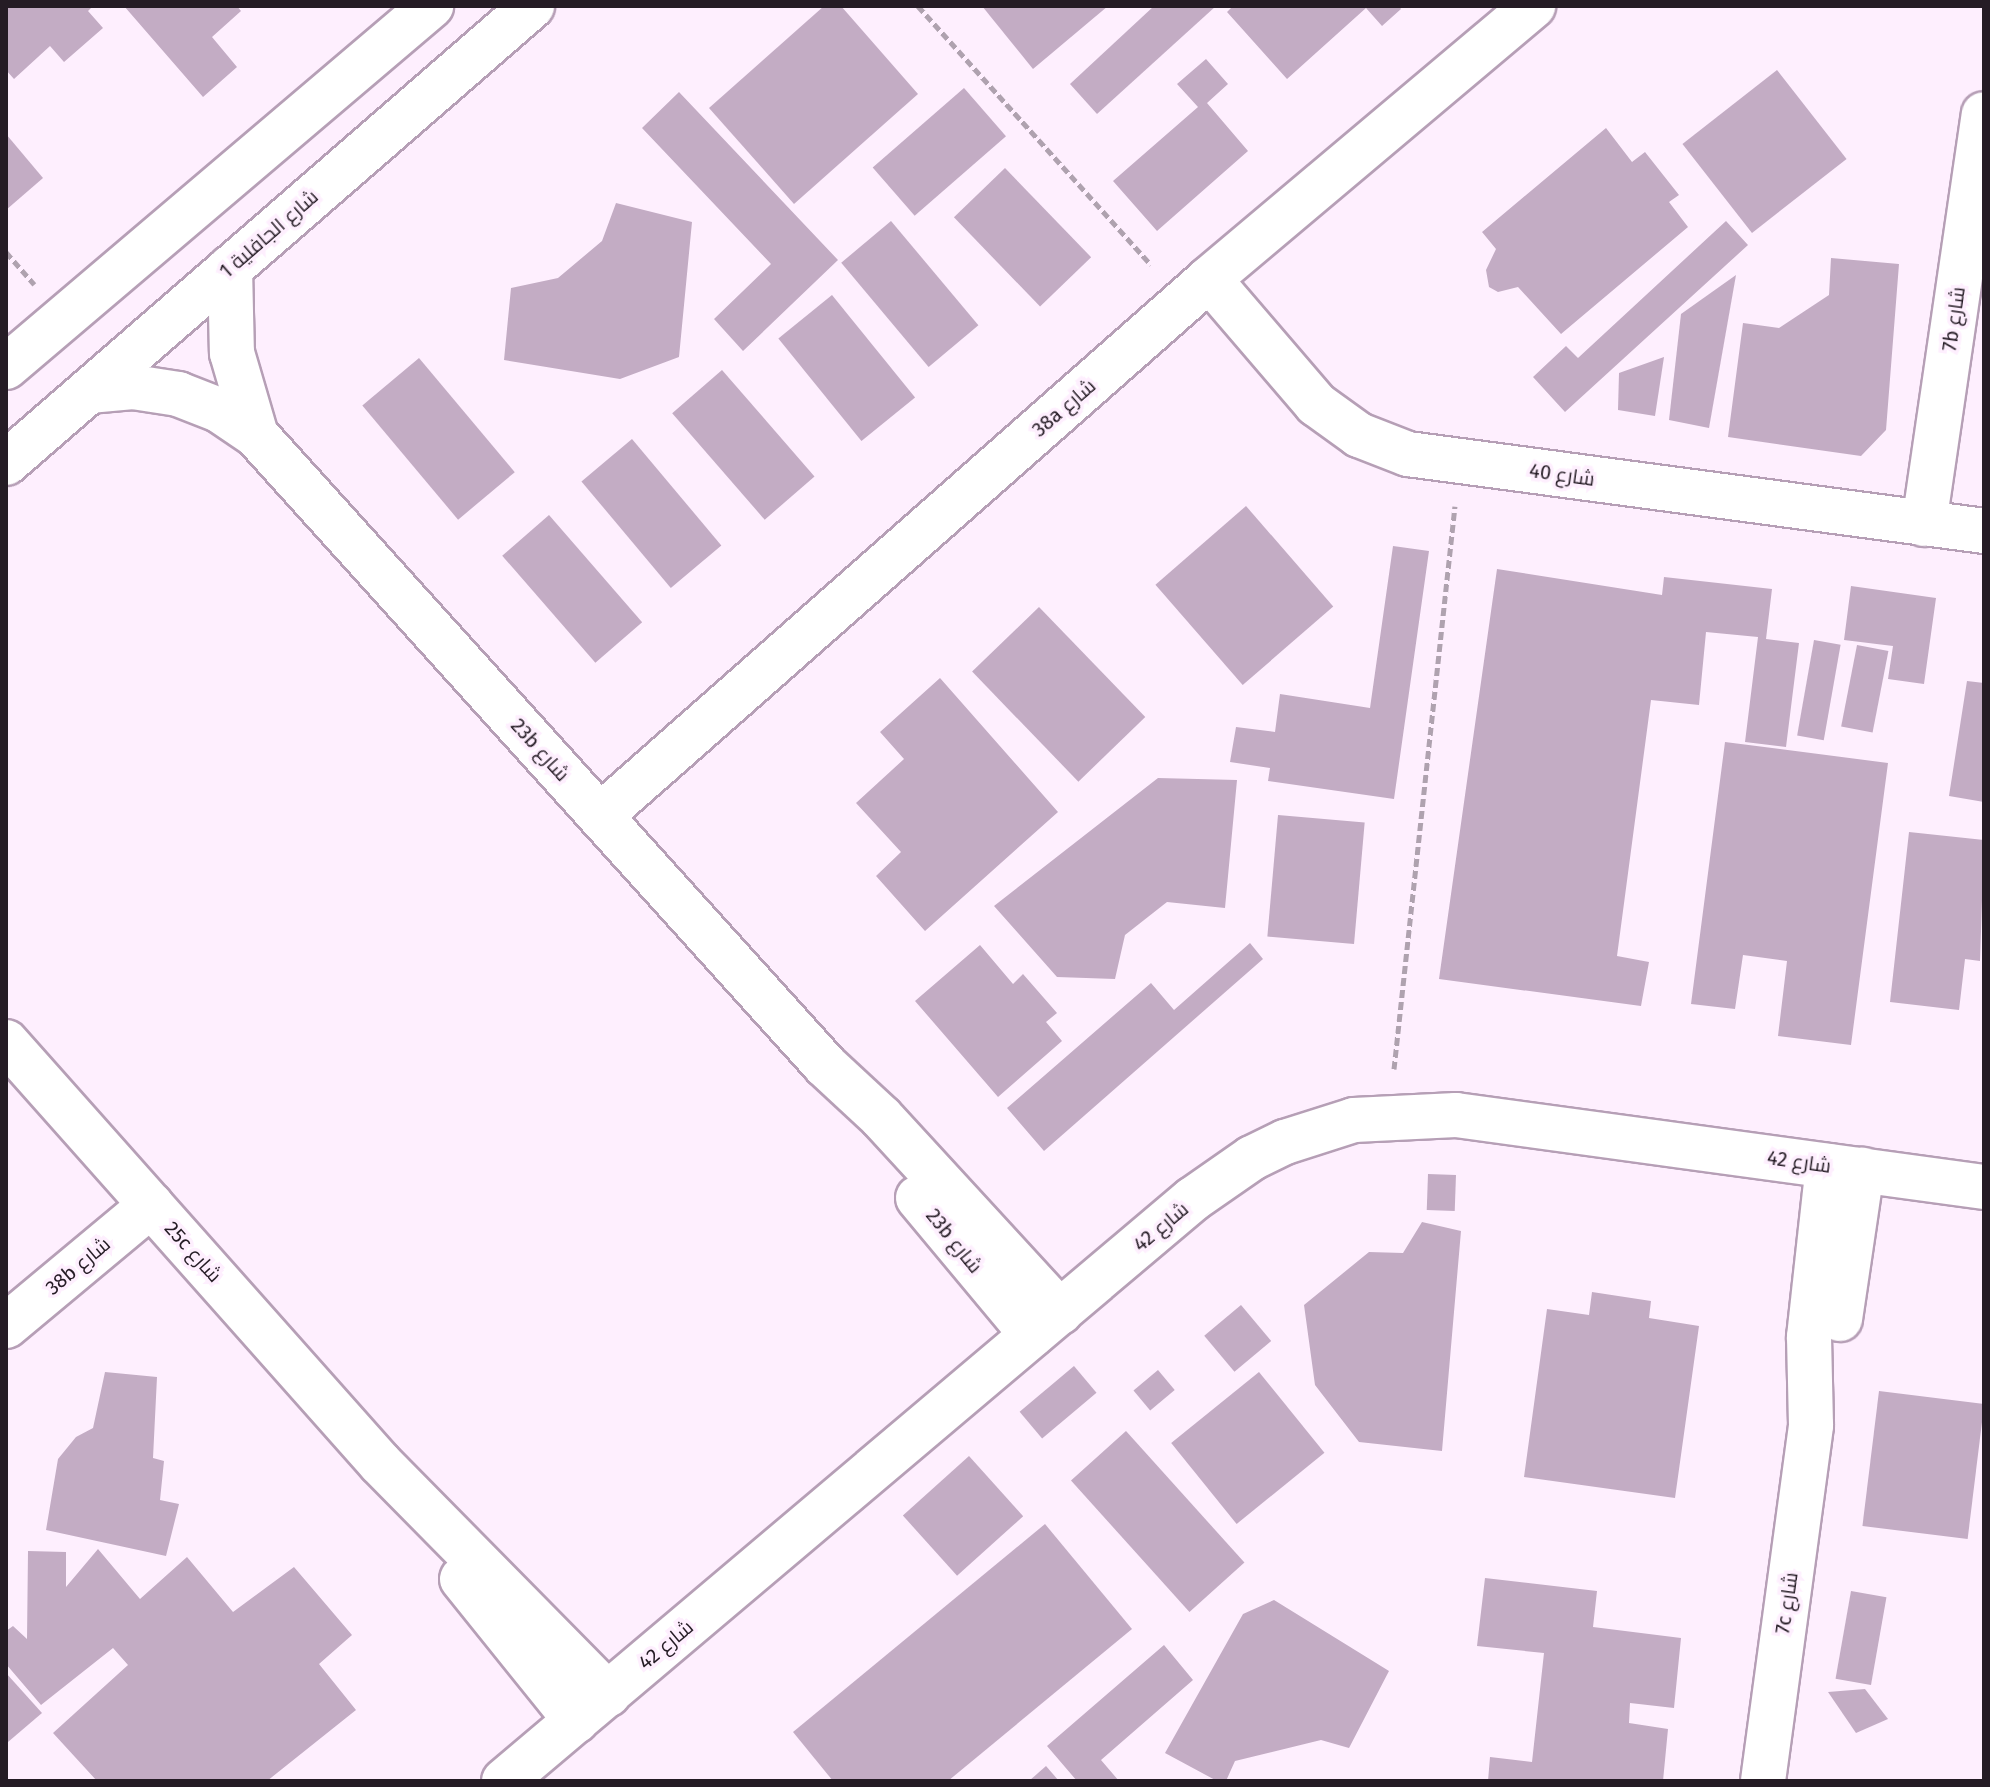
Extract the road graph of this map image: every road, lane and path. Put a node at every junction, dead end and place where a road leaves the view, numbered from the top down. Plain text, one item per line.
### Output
1 (431, 6) edge
2 (532, 6) edge
3 (918, 6) edge
4 (1533, 6) edge
5 (1984, 114) edge
6 (230, 268) junction
7 (1196, 290) junction
8 (6, 367) edge
9 (89, 391) junction
10 (256, 435) junction
11 (1459, 462) junction
12 (6, 463) edge
13 (1924, 524) junction
14 (1984, 531) edge
15 (600, 816) junction
16 (6, 1042) edge
17 (1389, 1115) junction
18 (1845, 1168) junction
19 (1984, 1187) edge
20 (151, 1205) junction
21 (1046, 1324) junction
22 (6, 1326) edge
23 (592, 1707) junction
24 (504, 1781) edge
25 (1763, 1781) edge

1 - 8 street
2 - 6 street, شارع الجافلية 1
3 - 7 path
4 - 7 street, 38a شارع
5 - 13 street, 7b شارع
6 - 9 street, شارع الجافلية 1
6 - 10 street, 23b شارع
7 - 11 street, شارع 40
7 - 15 street, 38a شارع
9 - 10 street, 23b شارع
9 - 12 street, شارع الجافلية 1
10 - 15 street, 23b شارع
11 - 13 street, شارع 40
11 - 17 path
13 - 14 street, شارع 40
15 - 21 street, 23b شارع
16 - 20 street, 25c شارع
17 - 18 street, شارع 42
17 - 21 street, شارع 42
18 - 19 street, شارع 42
18 - 25 street, 7c شارع
20 - 22 street, 38b شارع
20 - 23 street, 25c شارع
21 - 23 street, شارع 42
23 - 24 street, شارع 42

